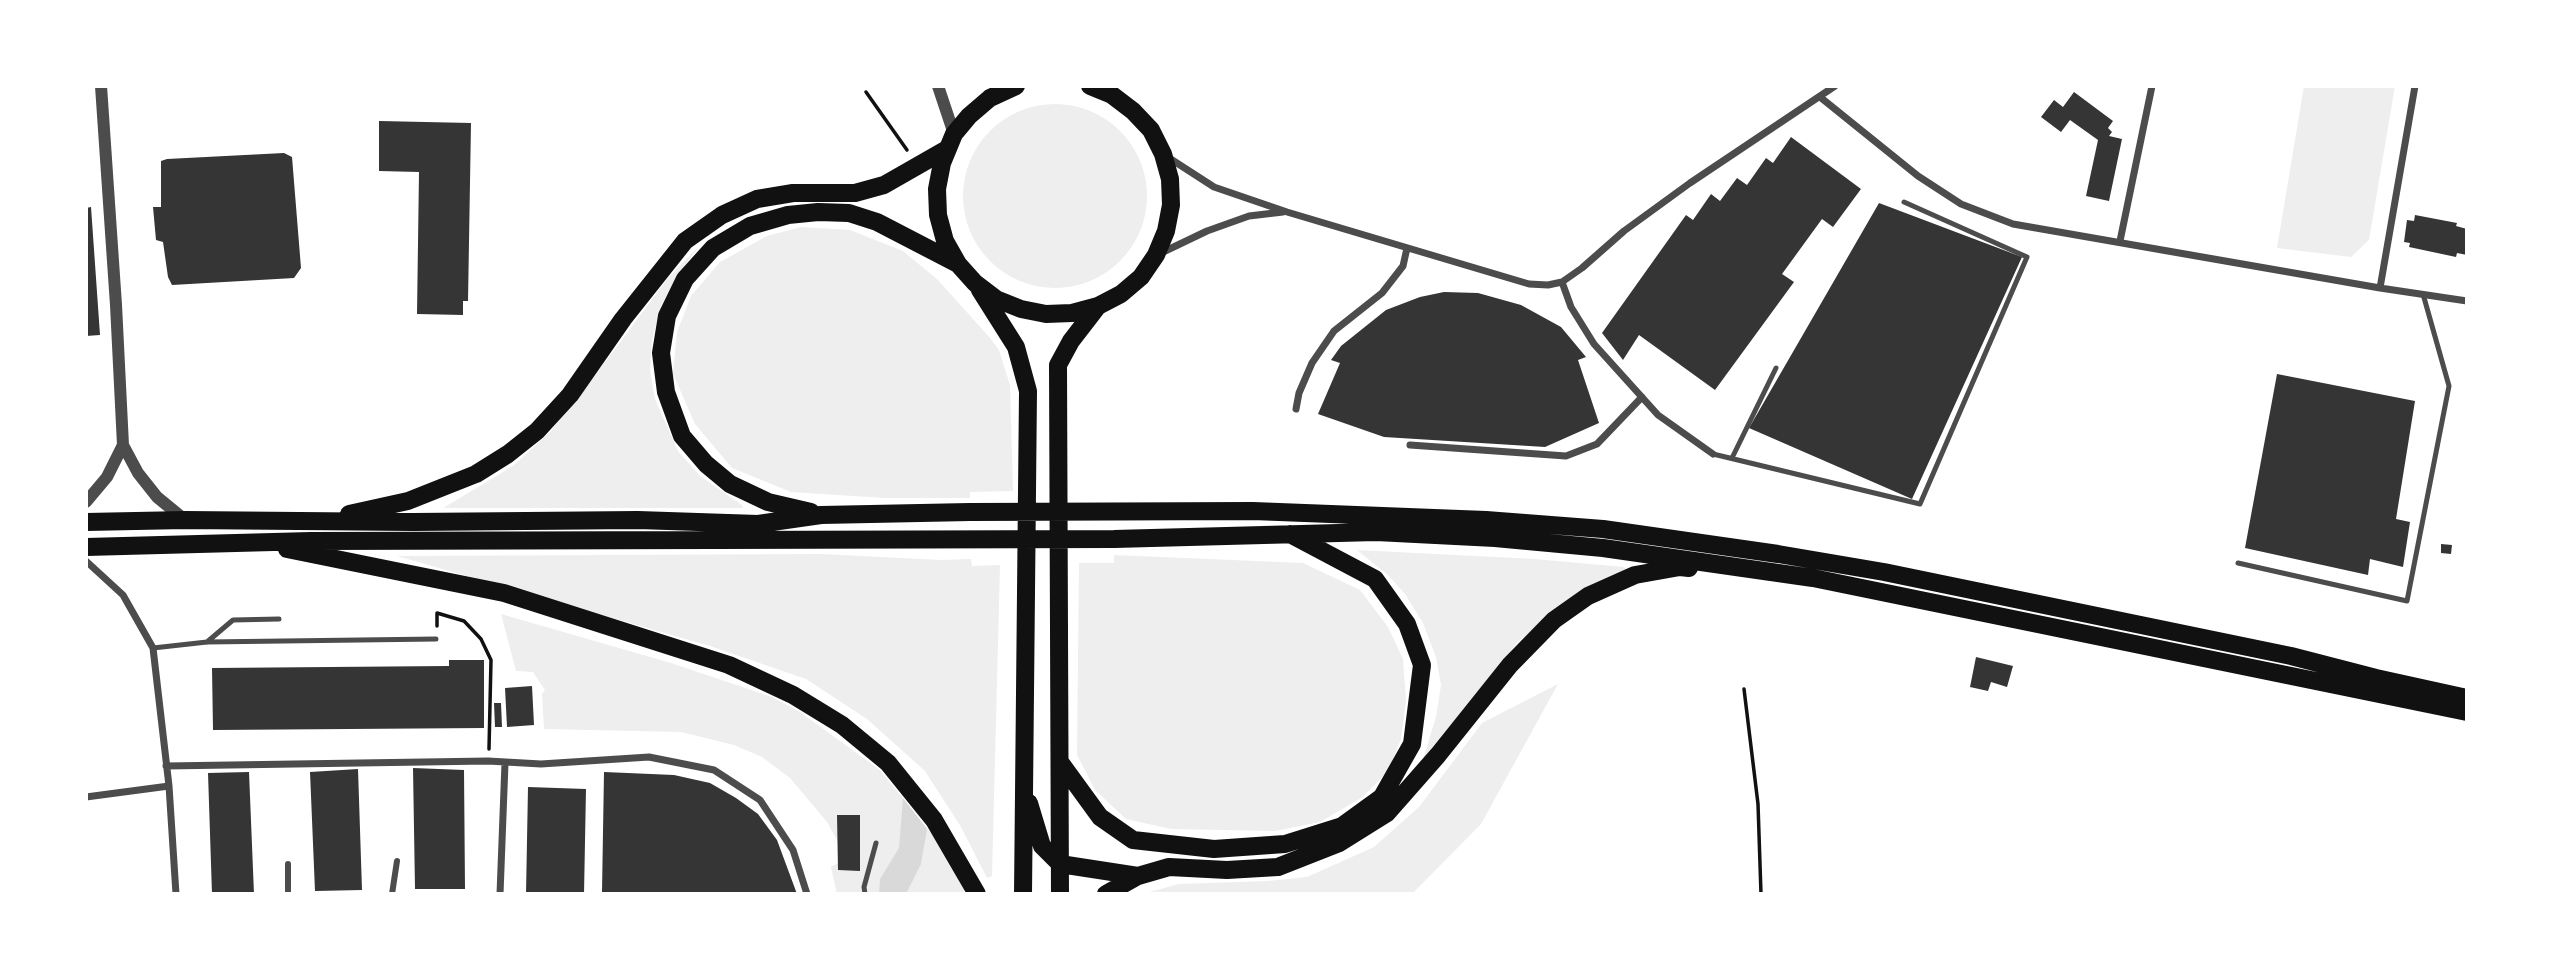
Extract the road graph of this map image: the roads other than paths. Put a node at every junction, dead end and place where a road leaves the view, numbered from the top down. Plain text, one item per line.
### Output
1 (101, 86) edge
2 (938, 86) edge
3 (1016, 86) edge
4 (1090, 86) edge
5 (1835, 86) edge
6 (2152, 86) edge
7 (2415, 86) edge
8 (1110, 90) edge
9 (1820, 97) junction
10 (951, 141) junction
11 (1163, 154) junction
12 (1904, 202) dead end
13 (1287, 212) junction
14 (2120, 242) junction
15 (1407, 248) junction
16 (1156, 256) junction
17 (958, 264) junction
18 (1562, 282) junction
19 (975, 283) junction
20 (2380, 288) junction
21 (2423, 294) junction
22 (2467, 301) edge
23 (1098, 306) junction
24 (1776, 368) dead end
25 (1642, 397) junction
26 (1296, 409) dead end
27 (123, 445) junction
28 (1410, 445) dead end
29 (1713, 454) joint
30 (1732, 458) junction
31 (86, 502) edge
32 (821, 515) junction
33 (186, 520) junction
34 (314, 521) junction
35 (86, 522) edge
36 (1287, 533) junction
37 (263, 544) junction
38 (86, 547) edge
39 (86, 561) edge
40 (2238, 563) dead end
41 (1900, 596) junction
42 (279, 619) dead end
43 (436, 639) road end
44 (207, 642) junction
45 (153, 648) junction
46 (2467, 698) edge
47 (2467, 712) edge
48 (1060, 762) junction
49 (505, 763) junction
50 (166, 766) junction
51 (169, 786) junction
52 (1024, 789) junction
53 (86, 797) edge
54 (876, 843) dead end
55 (397, 860) dead end
56 (288, 864) dead end
57 (1060, 864) junction
58 (1138, 876) junction
59 (176, 894) edge
60 (288, 894) edge
61 (392, 894) edge
62 (500, 894) edge
63 (807, 894) edge
64 (864, 894) edge
65 (977, 894) edge
66 (1023, 894) edge
67 (1059, 894) edge
68 (1106, 894) edge

1 - 27 street
2 - 10 street
3 - 10 main road
4 - 8 main road
5 - 9 street
6 - 14 street
7 - 20 street
8 - 11 main road
9 - 14 street
9 - 18 street
10 - 17 main road
10 - 34 main road
11 - 13 street
11 - 16 main road
12 - 30 lane
13 - 15 street
13 - 16 street
14 - 20 street
15 - 18 street
15 - 26 street
16 - 23 main road
17 - 19 main road
17 - 32 main road
18 - 25 street
19 - 23 main road
19 - 52 main road
20 - 21 street
21 - 22 street
21 - 40 lane
23 - 48 main road
24 - 30 lane
25 - 28 street
25 - 29 street
27 - 31 street
27 - 33 street
29 - 30 lane
32 - 34 main road
32 - 46 main road
33 - 34 main road
33 - 35 main road
36 - 37 main road
36 - 41 main road
36 - 48 main road
37 - 38 main road
37 - 65 main road
39 - 45 street
41 - 47 main road
41 - 58 main road
42 - 44 lane
43 - 44 lane
44 - 45 lane
45 - 50 street
48 - 57 main road
49 - 50 street
49 - 62 street
49 - 63 street
50 - 51 street
51 - 53 street
51 - 59 street
52 - 57 main road
52 - 66 main road
54 - 64 lane
55 - 61 street
56 - 60 street
57 - 58 main road
57 - 67 main road
58 - 68 main road

